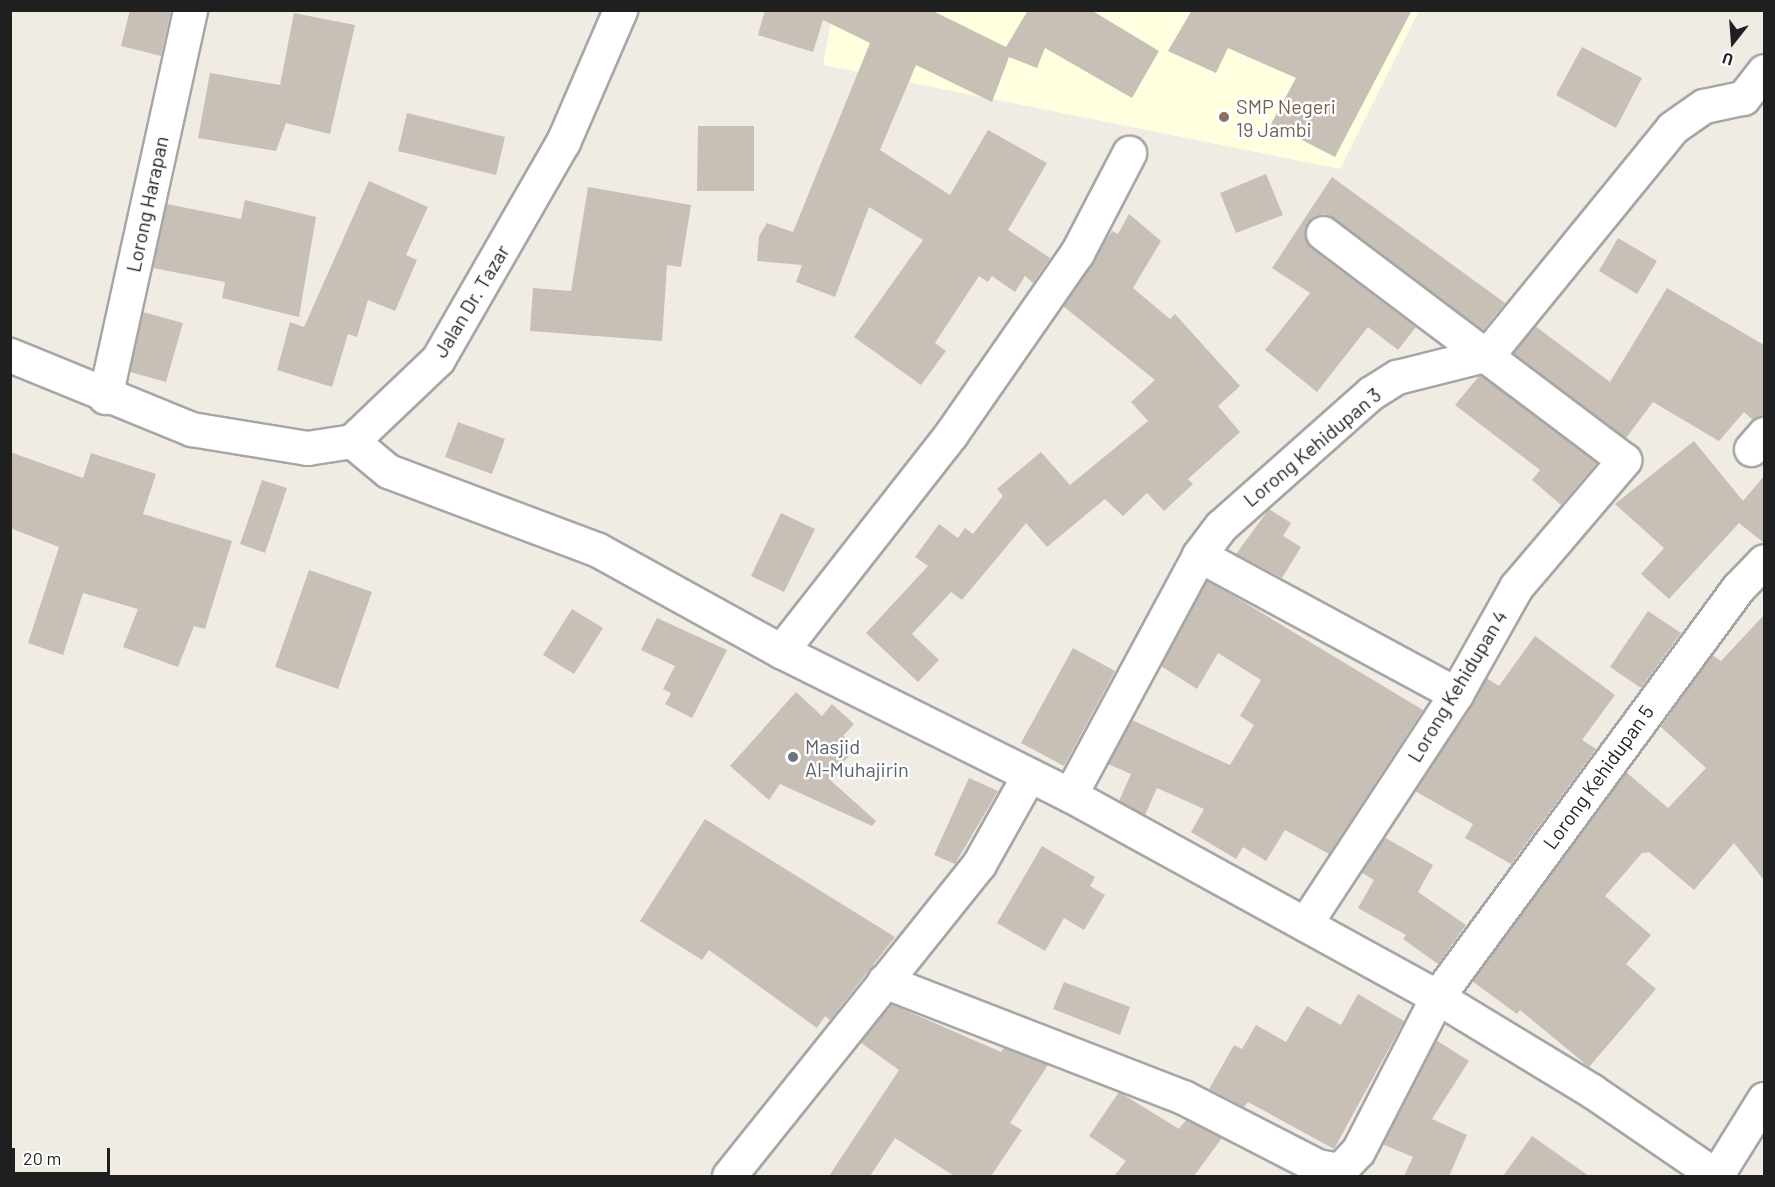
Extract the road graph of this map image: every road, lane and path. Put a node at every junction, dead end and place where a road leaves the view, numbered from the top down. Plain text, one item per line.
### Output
1 (190, 10) edge
2 (620, 10) edge
3 (1764, 71) edge
4 (1754, 104) edge
5 (1129, 153) dead end
6 (1323, 233) dead end
7 (1488, 354) junction
8 (10, 355) edge
9 (105, 397) junction
10 (352, 441) junction
11 (1199, 555) junction
12 (1764, 561) edge
13 (781, 651) junction
14 (1456, 693) junction
15 (1029, 776) junction
16 (1070, 795) junction
17 (1305, 924) junction
18 (884, 981) junction
19 (1437, 997) junction
20 (1764, 1099) edge
21 (1702, 1172) edge
22 (729, 1176) edge

1 - 9 street, Lorong Harapan
2 - 10 street, Jalan Dr. Tazar
3 - 4 street
4 - 7 street
5 - 13 street
6 - 7 street
7 - 11 street, Lorong Kehidupan 3
7 - 14 street, Lorong Kehidupan 4
8 - 9 street
9 - 10 street
10 - 13 street
11 - 14 street
11 - 16 street, Lorong Kehidupan 3
12 - 19 street, Lorong Kehidupan 5
13 - 15 street
14 - 17 street, Lorong Kehidupan 4
15 - 16 street
15 - 18 street
16 - 17 street
17 - 19 street
18 - 19 street, Lorong Kehidupan 5
18 - 22 street
19 - 21 street
20 - 21 street

